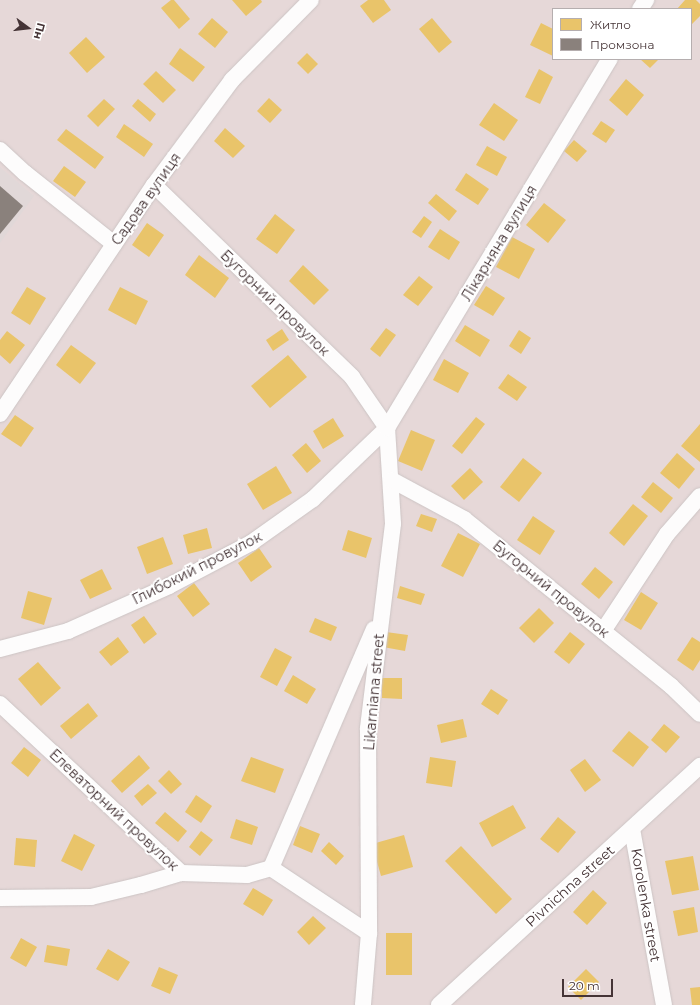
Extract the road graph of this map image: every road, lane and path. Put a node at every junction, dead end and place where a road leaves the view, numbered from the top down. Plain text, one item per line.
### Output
1 (311, 0) edge
2 (609, 60) edge
3 (0, 150) edge
4 (154, 185) junction
5 (114, 244) junction
6 (0, 414) edge
7 (387, 428) junction
8 (392, 480) junction
9 (700, 496) edge
10 (381, 613) junction
11 (603, 631) junction
12 (0, 649) edge
13 (0, 704) edge
14 (700, 714) edge
15 (700, 766) edge
16 (632, 829) junction
17 (271, 868) junction
18 (181, 873) junction
19 (0, 898) edge
20 (369, 933) junction
21 (363, 1005) edge
22 (440, 1005) edge
23 (664, 1005) edge

1 - 4 street, Садова вулиця
2 - 7 street, Лікарняна вулиця
3 - 5 street
4 - 5 street, Садова вулиця
4 - 7 street, Бугорний провулок
5 - 6 street, Садова вулиця
7 - 8 street, Likarniana street
7 - 12 street, Глибокий провулок
8 - 10 street, Likarniana street
8 - 11 street, Бугорний провулок
9 - 11 street
10 - 17 street
10 - 20 street, Likarniana street
11 - 14 street, Бугорний провулок
13 - 18 street, Елеваторний провулок
15 - 16 street, Pivnichna street
16 - 22 street, Pivnichna street
16 - 23 street, Korolenka street
17 - 18 street, Елеваторний провулок
17 - 20 street
18 - 19 street
20 - 21 street, Likarniana street

